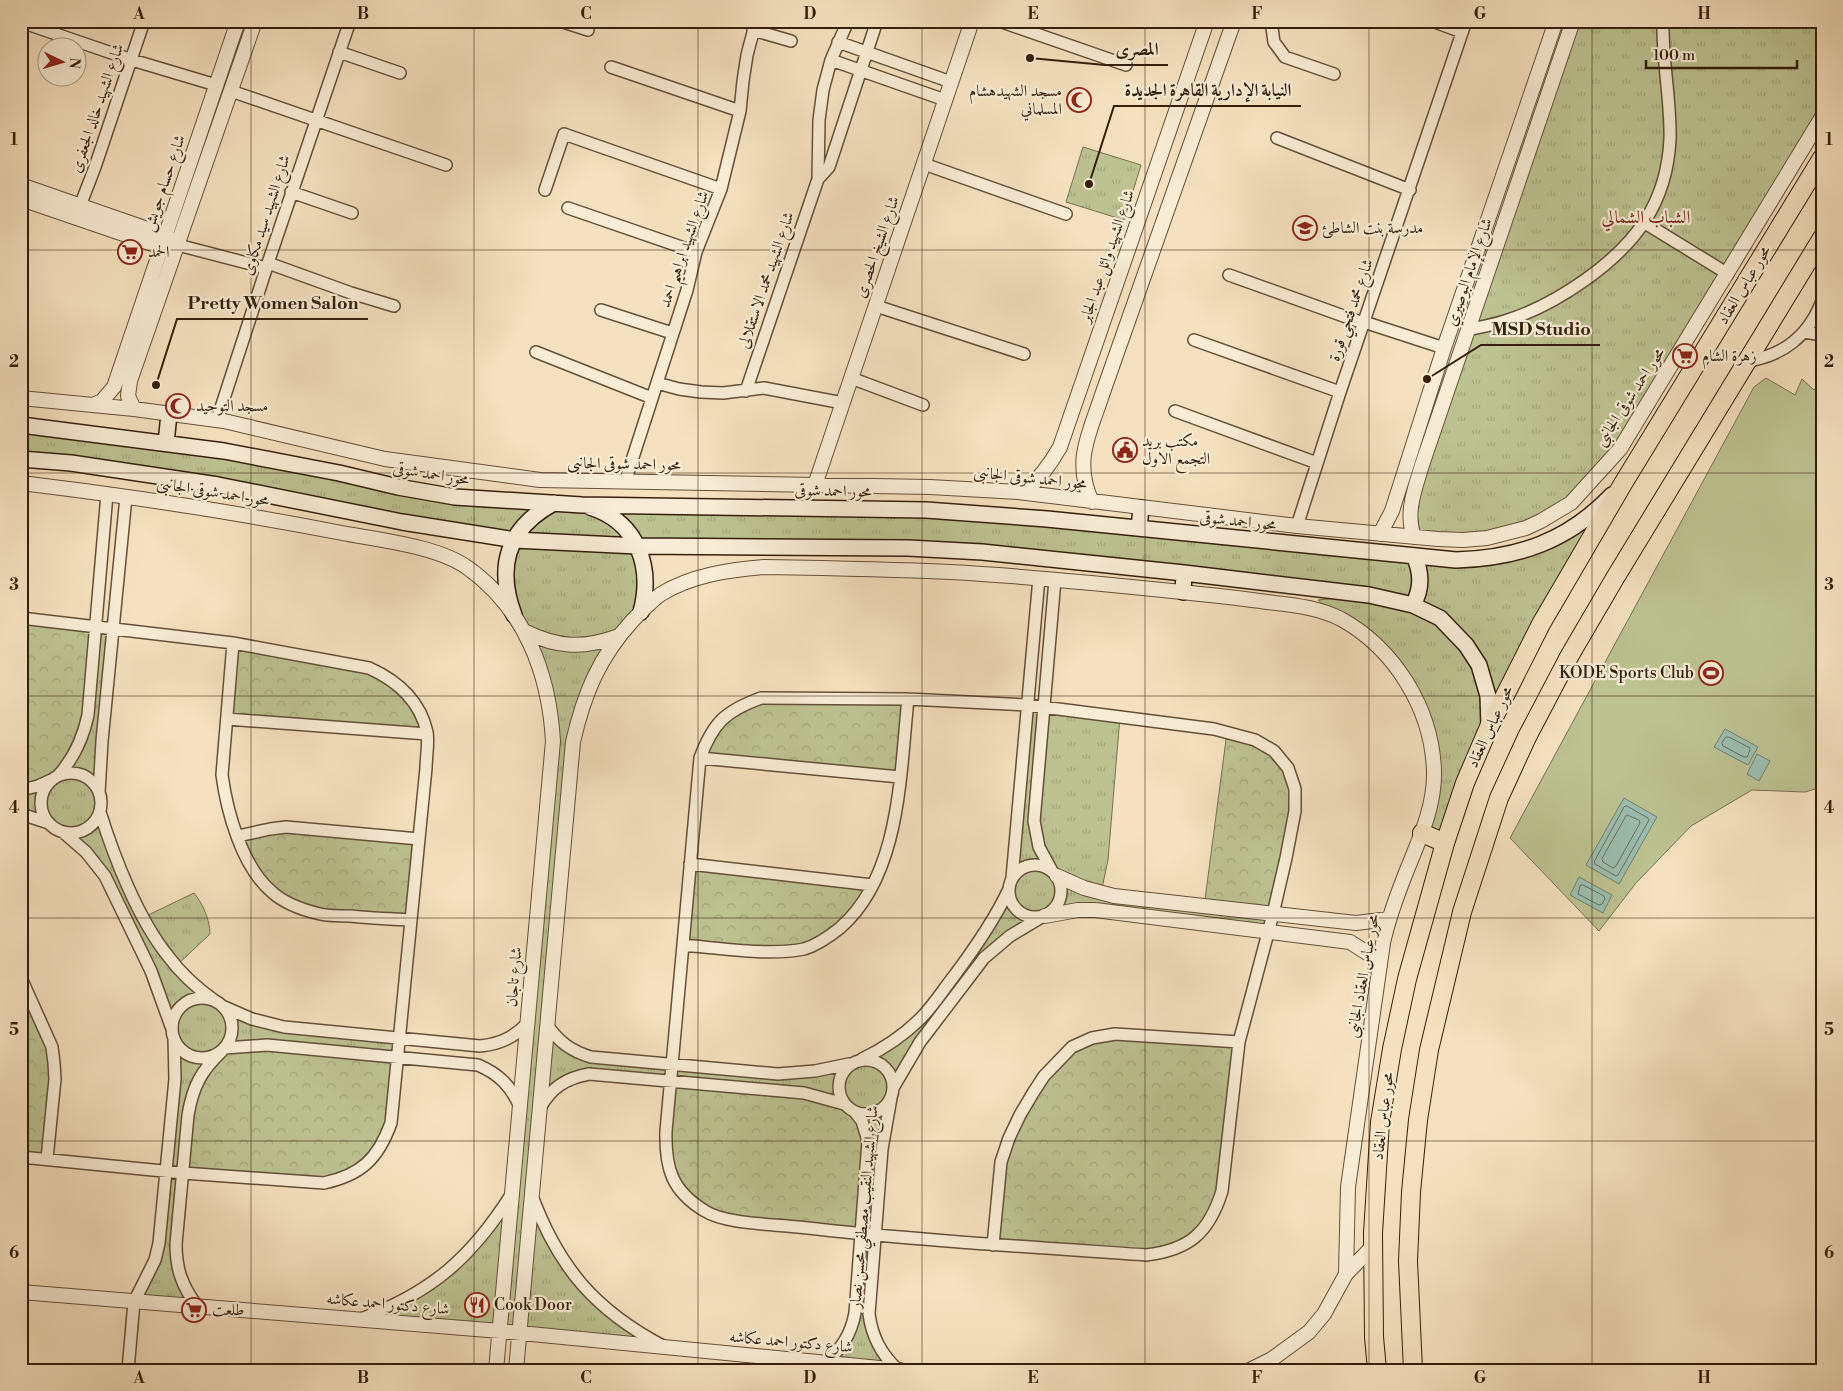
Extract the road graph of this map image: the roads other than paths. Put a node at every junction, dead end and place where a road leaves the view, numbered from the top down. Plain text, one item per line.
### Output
1 (144, 21) edge
2 (238, 21) edge
3 (254, 21) edge
4 (350, 21) edge
5 (560, 21) edge
6 (848, 21) edge
7 (877, 21) edge
8 (972, 21) edge
9 (999, 21) edge
10 (1207, 21) edge
11 (1234, 21) edge
12 (1271, 21) edge
13 (1432, 21) edge
14 (1556, 21) edge
15 (1574, 21) edge
16 (1663, 21) edge
17 (21, 22) edge
18 (754, 26) edge
19 (1464, 27) edge
20 (588, 30) dead end
21 (791, 41) dead end
22 (838, 42) junction
23 (339, 52) junction
24 (867, 52) junction
25 (132, 60) junction
26 (831, 60) junction
27 (1126, 65) dead end
28 (611, 67) dead end
29 (861, 70) junction
30 (400, 73) dead end
31 (1334, 74) dead end
32 (951, 82) junction
33 (216, 85) junction
34 (231, 91) junction
35 (945, 100) junction
36 (740, 111) junction
37 (1822, 116) edge
38 (315, 120) junction
39 (1277, 138) dead end
40 (1822, 158) edge
41 (924, 164) junction
42 (446, 165) dead end
43 (818, 180) junction
44 (721, 189) junction
45 (546, 190) dead end
46 (1410, 190) junction
47 (291, 192) junction
48 (22, 196) edge
49 (80, 206) junction
50 (568, 208) dead end
51 (352, 213) dead end
52 (1066, 214) dead end
53 (1645, 223) junction
54 (163, 241) junction
55 (1821, 242) edge
56 (178, 245) junction
57 (696, 252) junction
58 (267, 265) junction
59 (1728, 274) junction
60 (1228, 276) dead end
61 (1822, 301) edge
62 (394, 306) dead end
63 (876, 306) junction
64 (601, 310) dead end
65 (1363, 322) junction
66 (1467, 330) junction
67 (1804, 332) junction
68 (672, 333) junction
69 (1822, 335) edge
70 (1194, 340) dead end
71 (1444, 348) junction
72 (536, 352) dead end
73 (1024, 354) dead end
74 (1746, 361) junction
75 (851, 378) junction
76 (657, 383) junction
77 (1080, 388) junction
78 (746, 391) junction
79 (1340, 392) junction
80 (1102, 395) junction
81 (21, 398) edge
82 (652, 398) junction
83 (843, 403) junction
84 (93, 405) junction
85 (923, 405) dead end
86 (134, 409) junction
87 (1175, 412) dead end
88 (169, 414) junction
89 (217, 420) junction
90 (21, 425) edge
91 (166, 443) junction
92 (21, 458) edge
93 (1317, 463) junction
94 (626, 482) junction
95 (1624, 482) junction
96 (21, 483) edge
97 (815, 485) junction
98 (1024, 492) junction
99 (107, 494) junction
100 (126, 496) junction
101 (1092, 502) junction
102 (554, 503) junction
103 (582, 505) junction
104 (1141, 508) junction
105 (1297, 526) junction
106 (1139, 528) junction
107 (1380, 534) junction
108 (1414, 537) junction
109 (514, 540) junction
110 (637, 546) junction
111 (1414, 556) junction
112 (1184, 573) junction
113 (1039, 578) junction
114 (1055, 580) junction
115 (1183, 592) junction
116 (502, 599) joint
117 (1413, 605) junction
118 (641, 612) junction
119 (514, 615) junction
120 (21, 618) edge
121 (95, 627) junction
122 (113, 630) junction
123 (524, 631) junction
124 (619, 636) junction
125 (233, 643) junction
126 (908, 699) junction
127 (1028, 705) junction
128 (1044, 707) junction
129 (227, 719) junction
130 (1488, 728) junction
131 (428, 734) junction
132 (700, 758) junction
133 (551, 771) junction
134 (570, 773) junction
135 (55, 778) junction
136 (900, 778) junction
137 (21, 790) edge
138 (99, 793) junction
139 (100, 812) junction
140 (21, 814) edge
141 (49, 823) junction
142 (63, 832) junction
143 (1422, 833) junction
144 (238, 836) junction
145 (419, 839) junction
146 (1445, 843) junction
147 (690, 864) junction
148 (1054, 873) junction
149 (1012, 878) junction
150 (872, 885) junction
151 (1009, 890) junction
152 (1273, 914) junction
153 (1042, 917) junction
154 (1389, 919) junction
155 (411, 920) junction
156 (1267, 932) junction
157 (683, 945) junction
158 (1380, 966) junction
159 (21, 978) edge
160 (219, 1004) junction
161 (528, 1023) junction
162 (547, 1025) junction
163 (173, 1034) junction
164 (399, 1038) junction
165 (1239, 1042) junction
166 (224, 1049) junction
167 (397, 1058) junction
168 (862, 1059) junction
169 (672, 1064) junction
170 (849, 1064) junction
171 (670, 1082) junction
172 (892, 1093) junction
173 (844, 1104) junction
174 (520, 1107) junction
175 (540, 1110) junction
176 (855, 1112) junction
177 (21, 1157) edge
178 (47, 1159) junction
179 (515, 1165) junction
180 (534, 1166) junction
181 (166, 1171) junction
182 (183, 1172) junction
183 (512, 1194) junction
184 (532, 1196) junction
185 (861, 1234) junction
186 (876, 1235) junction
187 (993, 1244) junction
188 (1373, 1246) junction
189 (1346, 1274) junction
190 (21, 1292) edge
191 (134, 1302) junction
192 (197, 1306) junction
193 (362, 1319) junction
194 (500, 1331) junction
195 (519, 1333) junction
196 (666, 1348) junction
197 (824, 1363) junction
198 (128, 1370) edge
199 (496, 1370) edge
200 (516, 1370) edge
201 (899, 1370) edge
202 (1250, 1370) edge
203 (1377, 1370) edge
204 (1412, 1370) edge

1 - 25 street, شارع الشهيد خالد الجعفرى
2 - 33 street, شارع حسام جويش
3 - 34 street, شارع حسام جويش
4 - 23 street, شارع الشهيد سيد مكاوى
5 - 20 street
6 - 22 street, شارع الشهيد محمد الاستقلالى
7 - 24 street, شارع الشهيد محمد الاستقلالى
8 - 32 street, شارع الشيخ الحصرى
9 - 27 street
10 - 77 street, شارع الشهيد وائل عبد الجابر
11 - 80 street
12 - 31 street
13 - 19 street
14 - 71 street, شارع الإمام البوصيري
15 - 66 street, شارع الإمام البوصيري
16 - 53 street
17 - 25 street
18 - 21 street
18 - 36 street, شارع الشهيد ابراهيم احمد
19 - 46 street, شارع محمد فتحي قورة
22 - 24 street
22 - 26 street, شارع الشهيد محمد الاستقلالى
23 - 30 street
23 - 38 street, شارع الشهيد سيد مكاوى
24 - 29 street, شارع الشهيد محمد الاستقلالى
24 - 32 street
25 - 33 street
25 - 49 street, شارع الشهيد خالد الجعفرى
26 - 29 street
26 - 43 street, شارع الشهيد محمد الاستقلالى
28 - 36 street
29 - 35 street
29 - 43 street, شارع الشهيد محمد الاستقلالى
32 - 35 street, شارع الشيخ الحصرى
33 - 54 street, شارع حسام جويش
34 - 38 street
34 - 56 street, شارع حسام جويش
35 - 41 street, شارع الشيخ الحصرى
36 - 44 street, شارع الشهيد ابراهيم احمد
37 - 59 street, محور احمد شوقى الجانبى
38 - 42 street
38 - 47 street, شارع الشهيد سيد مكاوى
39 - 46 street
40 - 95 main road, محور عباس العقاد
41 - 52 street
41 - 63 street, شارع الشيخ الحصرى
43 - 78 street, شارع الشهيد محمد الاستقلالى
44 - 45 street
44 - 57 street, شارع الشهيد ابراهيم احمد
46 - 65 street, شارع محمد فتحي قورة
47 - 51 street
47 - 58 street, شارع الشهيد سيد مكاوى
48 - 49 street
48 - 54 street
49 - 54 street
50 - 57 street
53 - 59 street
53 - 66 street
54 - 56 street
54 - 84 street, شارع حسام جويش
55 - 74 main road
56 - 58 street
56 - 86 street, شارع حسام جويش
57 - 68 street, شارع الشهيد ابراهيم احمد
58 - 62 street
58 - 89 street, شارع الشهيد سيد مكاوى
59 - 108 street, محور احمد شوقى الجانبى
60 - 65 street
61 - 67 street
63 - 73 street
63 - 75 street, شارع الشيخ الحصرى
64 - 68 street
65 - 71 street
65 - 79 street, شارع محمد فتحي قورة
66 - 108 street, شارع الإمام البوصيري
67 - 69 street
67 - 74 street
68 - 76 street, شارع الشهيد ابراهيم احمد
70 - 79 street
71 - 107 street, شارع الإمام البوصيري
72 - 82 street
74 - 204 main road
75 - 83 street, شارع الشيخ الحصرى
75 - 85 street
76 - 78 street
76 - 82 street, شارع الشهيد ابراهيم احمد
77 - 80 street
77 - 98 street, شارع الشهيد وائل عبد الجابر
78 - 83 street
79 - 93 street, شارع محمد فتحي قورة
80 - 101 street
81 - 84 street, محور احمد شوقى الجانبى
82 - 94 street, شارع الشهيد ابراهيم احمد
83 - 97 street, شارع الشيخ الحصرى
84 - 86 street, محور احمد شوقى الجانبى
86 - 88 street, محور احمد شوقى الجانبى
87 - 93 street
88 - 89 street, محور احمد شوقى الجانبى
88 - 91 main road
89 - 94 street, محور احمد شوقى الجانبى
90 - 91 main road, محور احمد شوقى
91 - 102 main road, محور احمد شوقى
92 - 109 main road
93 - 105 street, شارع محمد فتحي قورة
94 - 97 street, محور احمد شوقى الجانبى
95 - 111 main road, محور احمد شوقى
95 - 130 main road, محور عباس العقاد
96 - 99 street, محور احمد شوقى الجانبى
97 - 98 street, محور احمد شوقى الجانبى
98 - 101 street, محور احمد شوقى الجانبى
99 - 100 street, محور احمد شوقى الجانبى
99 - 121 street
100 - 116 street, محور احمد شوقى الجانبى
100 - 122 street
101 - 104 street, محور احمد شوقى الجانبى
102 - 103 main road, محور احمد شوقى
102 - 109 main road
103 - 106 main road, محور احمد شوقى
103 - 110 main road
104 - 105 street, محور احمد شوقى الجانبى
104 - 106 main road
105 - 107 street, محور احمد شوقى الجانبى
106 - 111 main road, محور احمد شوقى
107 - 108 street, محور احمد شوقى الجانبى
109 - 110 main road
109 - 119 main road
110 - 112 main road
110 - 118 main road
111 - 117 main road
112 - 115 main road
112 - 117 main road
113 - 114 street
113 - 118 street
113 - 127 street
114 - 115 street
114 - 128 street
115 - 143 street, محور عباس العقاد الجانبى
116 - 119 street, شارع تاجان
117 - 130 main road
118 - 124 street
119 - 123 street, شارع تاجان
120 - 121 street
121 - 122 street
121 - 135 street
122 - 125 street
122 - 138 street
123 - 124 street
123 - 133 street, شارع تاجان
124 - 134 street
125 - 129 street
125 - 131 street
126 - 127 street
126 - 132 street
126 - 136 street
127 - 128 street
127 - 149 street
128 - 148 street
128 - 152 street
129 - 131 street
129 - 144 street
130 - 146 main road, محور عباس العقاد
131 - 145 street
132 - 136 street
132 - 147 street
133 - 134 street
133 - 161 street, شارع تاجان
134 - 162 street
135 - 137 street
135 - 138 street
135 - 141 street
136 - 150 street
138 - 139 street
139 - 142 street
139 - 160 street
140 - 141 street
141 - 142 street
142 - 163 street
143 - 146 main road
143 - 154 street, محور عباس العقاد الجانبى
144 - 145 street
144 - 155 street
145 - 155 street
146 - 188 main road, محور عباس العقاد
147 - 150 street
147 - 157 street
148 - 149 street
148 - 152 street
148 - 153 street
149 - 151 street
150 - 157 street
151 - 153 street
151 - 168 street
152 - 154 street
152 - 156 street
153 - 156 street
153 - 172 street
154 - 158 street, محور عباس العقاد الجانبى
155 - 164 street
156 - 158 street
156 - 165 street
157 - 169 street
158 - 189 street, محور عباس العقاد الجانبى
159 - 178 street
160 - 163 street
160 - 164 street
160 - 166 street
161 - 164 street
161 - 174 street, شارع تاجان
162 - 169 street
162 - 175 street
163 - 166 street
163 - 181 street
164 - 167 street
165 - 187 street
165 - 187 street
166 - 167 street
166 - 182 street
167 - 174 street
167 - 182 street
168 - 170 street
168 - 172 street
169 - 170 street
169 - 171 street
170 - 173 street
171 - 173 street
171 - 175 street
171 - 185 street
172 - 176 street
172 - 186 street, شارع الشهيد النقيب مصطفي محسن نصار
173 - 176 street
174 - 179 street, شارع تاجان
175 - 180 street
176 - 185 street, شارع الشهيد النقيب مصطفي محسن نصار
177 - 178 street
178 - 181 street
179 - 180 street
179 - 183 street, شارع تاجان
180 - 184 street
181 - 182 street
181 - 191 street
182 - 192 street
183 - 193 street
183 - 194 street, شارع تاجان
184 - 195 street
184 - 196 street
185 - 186 street
185 - 197 street, شارع الشهيد النقيب مصطفي محسن نصار
186 - 187 street
186 - 201 street, شارع الشهيد النقيب مصطفي محسن نصار
188 - 189 street
188 - 203 main road, محور عباس العقاد
189 - 202 street
190 - 191 street, شارع دكتور احمد عكاشه
191 - 192 street, شارع دكتور احمد عكاشه
191 - 198 street
192 - 193 street, شارع دكتور احمد عكاشه
193 - 194 street, شارع دكتور احمد عكاشه
194 - 195 street, شارع دكتور احمد عكاشه
194 - 199 street, شارع تاجان
195 - 196 street, شارع دكتور احمد عكاشه
195 - 200 street
196 - 197 street, شارع دكتور احمد عكاشه
197 - 201 street, شارع دكتور احمد عكاشه

